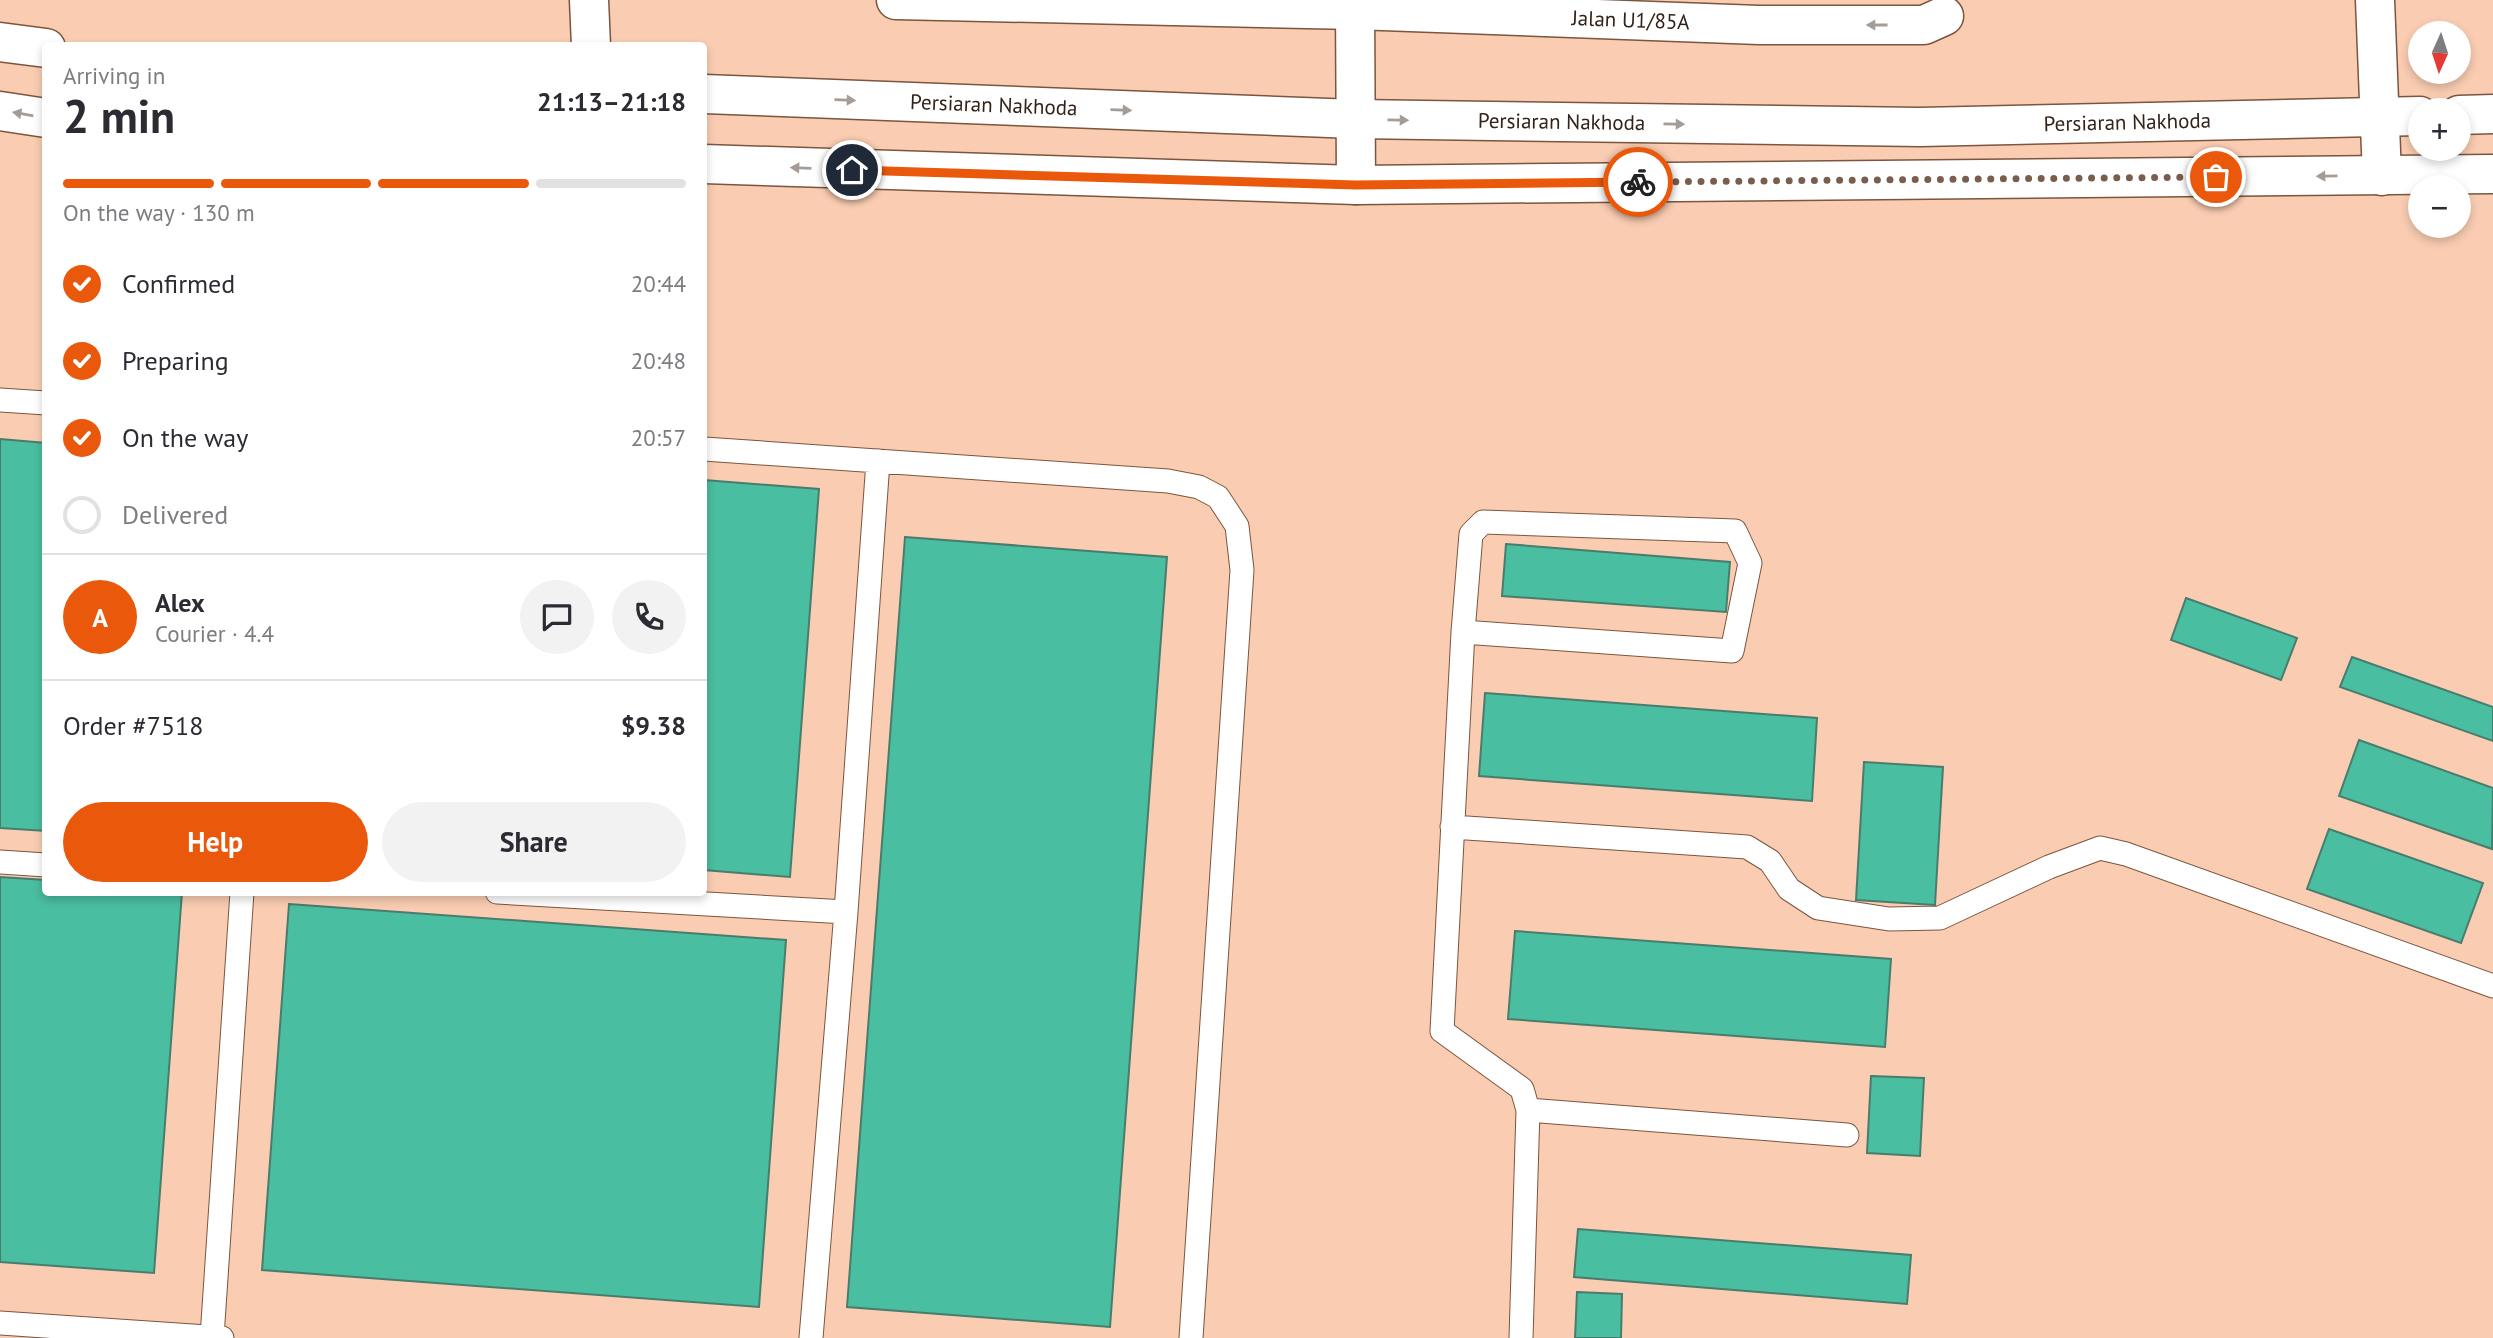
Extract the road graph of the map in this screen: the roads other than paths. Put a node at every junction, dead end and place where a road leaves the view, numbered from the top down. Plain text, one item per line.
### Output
1 (589, 0) edge
2 (896, 0) edge
3 (2375, 0) edge
4 (962, 1) edge
5 (1355, 5) edge
6 (1946, 8) edge
7 (1758, 13) edge
8 (0, 42) edge
9 (591, 42) edge
10 (42, 47) edge
11 (707, 94) edge
12 (0, 111) edge
13 (2493, 114) edge
14 (2471, 115) edge
15 (2408, 116) edge
16 (42, 117) edge
17 (2381, 117) junction
18 (1355, 119) junction
19 (707, 164) edge
20 (2493, 174) edge
21 (2382, 176) junction
22 (1356, 185) junction
23 (0, 400) edge
24 (42, 403) edge
25 (707, 449) edge
26 (878, 461) junction
27 (1463, 632) junction
28 (1452, 827) junction
29 (0, 862) edge
30 (42, 865) edge
31 (242, 896) edge
32 (567, 896) edge
33 (846, 912) junction
34 (2493, 986) edge
35 (1528, 1110) junction
36 (1847, 1135) dead end
37 (0, 1323) edge
38 (212, 1337) edge
39 (222, 1338) edge
40 (811, 1338) edge
41 (1191, 1338) edge
42 (1521, 1338) edge

1 - 9 street
2 - 4 street, Jalan U1/85A
3 - 17 street
4 - 5 street, Jalan U1/85A
5 - 7 street, Jalan U1/85A
5 - 18 street
6 -> 7 street, Jalan U1/85A
8 - 10 street
11 -> 18 street, Persiaran Nakhoda
16 -> 12 street
13 - 14 street
15 - 17 street, Persiaran Nakhoda
18 -> 17 street, Persiaran Nakhoda
17 - 21 street
18 - 22 street
22 -> 19 street
20 - 21 street
21 -> 22 street
23 - 24 lane
25 - 26 lane
26 - 33 lane
26 - 41 lane
27 - 27 lane
27 - 28 lane
28 - 34 lane
28 - 35 lane
29 - 30 lane
31 - 38 lane
32 - 33 lane
33 - 40 lane
35 - 36 lane
35 - 42 lane
37 - 38 lane
38 - 39 lane

